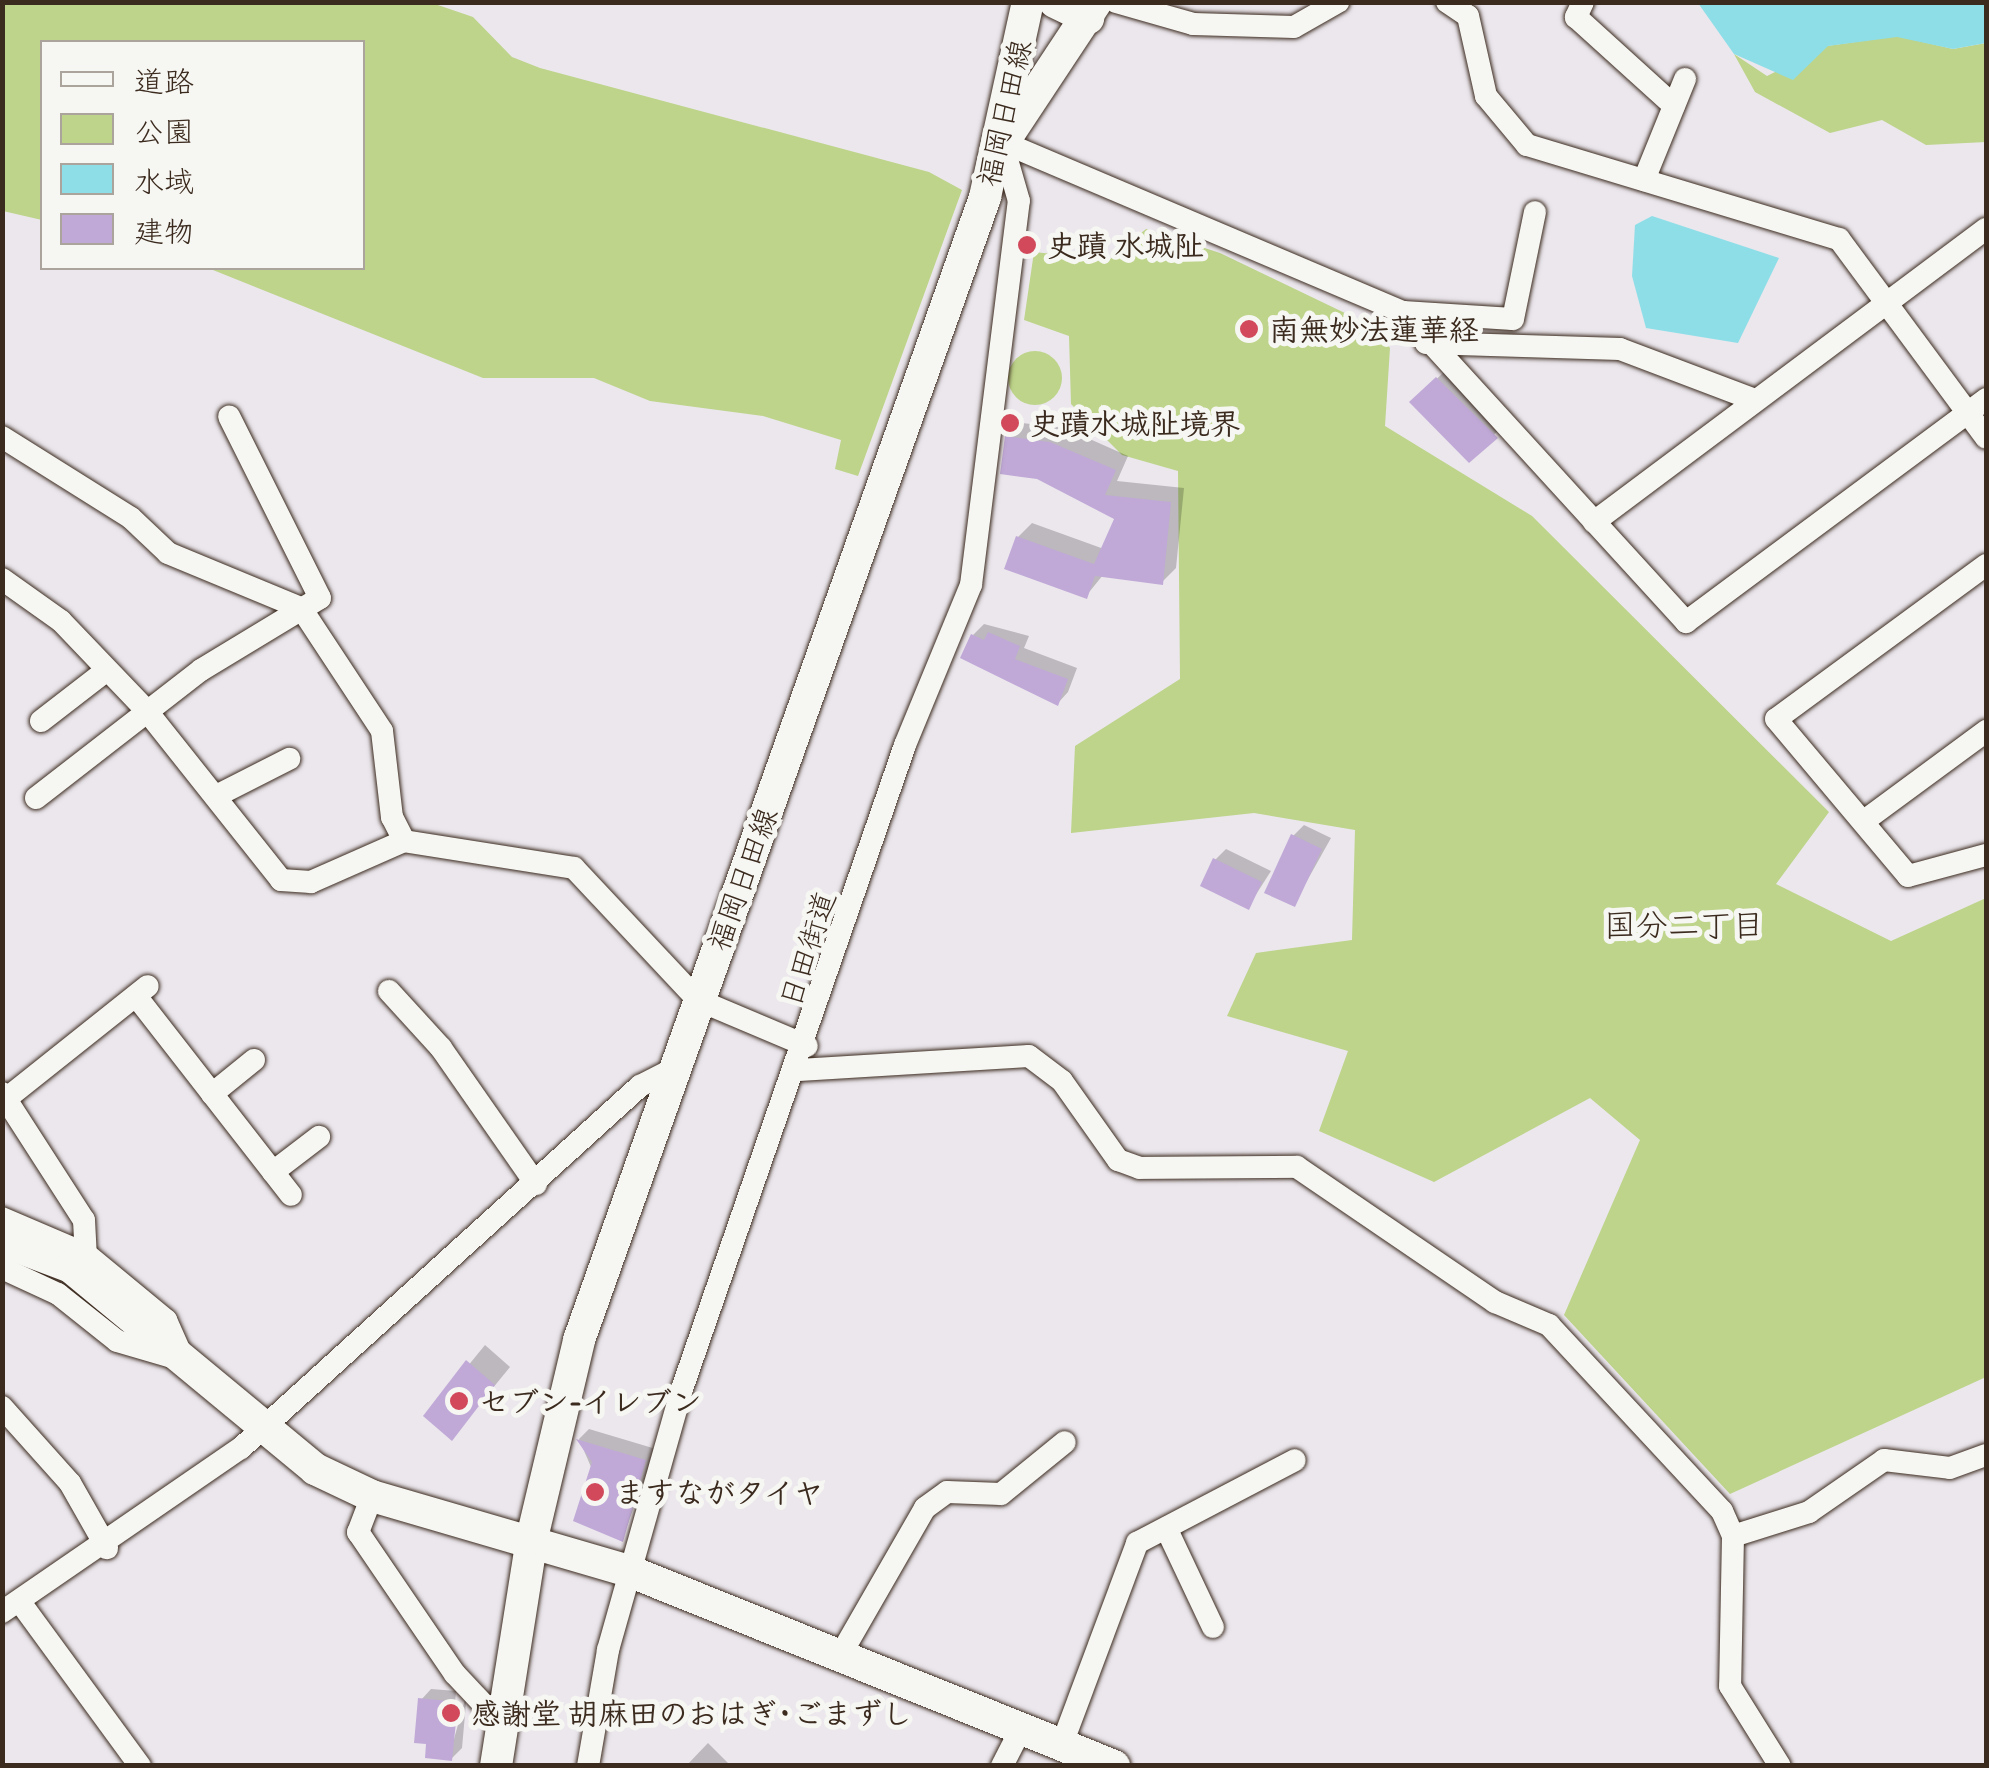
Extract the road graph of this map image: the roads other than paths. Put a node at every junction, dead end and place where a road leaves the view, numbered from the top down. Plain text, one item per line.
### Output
1 (1028, 2) edge
2 (1055, 2) edge
3 (1338, 2) edge
4 (1447, 2) edge
5 (1584, 2) edge
6 (1100, 8) edge
7 (1685, 78) dead end
8 (1674, 106) junction
9 (1002, 142) junction
10 (1644, 180) junction
11 (1535, 212) dead end
12 (1986, 228) edge
13 (1885, 304) junction
14 (1403, 312) junction
15 (1426, 343) junction
16 (1752, 399) junction
17 (1977, 406) edge
18 (229, 416) dead end
19 (2, 437) edge
20 (1986, 438) edge
21 (1594, 522) junction
22 (1986, 565) edge
23 (2, 580) edge
24 (301, 608) junction
25 (108, 670) junction
26 (146, 710) junction
27 (41, 722) dead end
28 (1986, 731) edge
29 (289, 759) dead end
30 (218, 795) junction
31 (36, 798) dead end
32 (1864, 821) junction
33 (404, 841) junction
34 (1986, 855) edge
35 (389, 991) dead end
36 (698, 1000) junction
37 (807, 1046) junction
38 (254, 1060) dead end
39 (674, 1069) junction
40 (799, 1070) junction
41 (212, 1094) junction
42 (4, 1098) edge
43 (319, 1137) dead end
44 (273, 1172) junction
45 (536, 1184) junction
46 (291, 1195) dead end
47 (2, 1218) edge
48 (2, 1242) edge
49 (86, 1254) junction
50 (2, 1268) edge
51 (185, 1361) junction
52 (2, 1407) edge
53 (260, 1430) junction
54 (1066, 1442) dead end
55 (1986, 1455) edge
56 (1295, 1460) dead end
57 (372, 1496) junction
58 (1168, 1532) junction
59 (1733, 1536) junction
60 (532, 1538) junction
61 (107, 1548) junction
62 (629, 1571) junction
63 (11, 1607) edge
64 (1214, 1627) dead end
65 (842, 1654) junction
66 (502, 1724) junction
67 (1022, 1728) junction
68 (1062, 1744) junction
69 (140, 1766) edge
70 (496, 1766) edge
71 (588, 1766) edge
72 (1002, 1766) edge
73 (1114, 1766) edge
74 (1780, 1766) edge

1 - 9 main road, 福岡日田線
2 - 6 main road
3 - 6 street
4 - 10 street
5 - 8 street
6 - 9 main road
7 - 8 street
8 - 10 street
9 - 14 street
9 - 36 main road, 福岡日田線
9 - 37 street, 日田街道
10 - 13 street
11 - 14 street
12 - 13 street
13 - 16 street
13 - 17 street
14 - 15 street
15 - 16 street
15 - 21 street
16 - 21 street
17 - 20 street
17 - 21 street
18 - 24 street
19 - 24 street
22 - 32 street
23 - 25 street
24 - 26 street
24 - 33 street
25 - 26 street
25 - 27 street
26 - 30 street
26 - 31 street
28 - 32 street
29 - 30 street
30 - 33 street
32 - 34 street
33 - 36 street
35 - 45 street
36 - 37 street
36 - 39 main road, 福岡日田線
37 - 40 street, 日田街道
38 - 41 street
39 - 45 street
39 - 60 main road, 福岡日田線
40 - 59 street
40 - 62 street, 日田街道
41 - 42 street
41 - 44 street
42 - 49 street
43 - 44 street
44 - 46 street
45 - 53 street
47 - 49 street
48 - 51 main road
49 - 51 street
50 - 51 street
51 - 53 main road
52 - 61 street
53 - 57 main road
53 - 61 street
54 - 65 street
55 - 59 street
56 - 58 street
57 - 60 main road
57 - 66 street
58 - 64 street
58 - 68 street
59 - 74 street
60 - 62 main road
60 - 66 main road, 福岡日田線
61 - 63 street
62 - 65 main road
62 - 71 street, 日田街道
63 - 69 street
65 - 67 main road
66 - 70 main road, 福岡日田線
67 - 68 main road
67 - 72 street
68 - 73 main road

